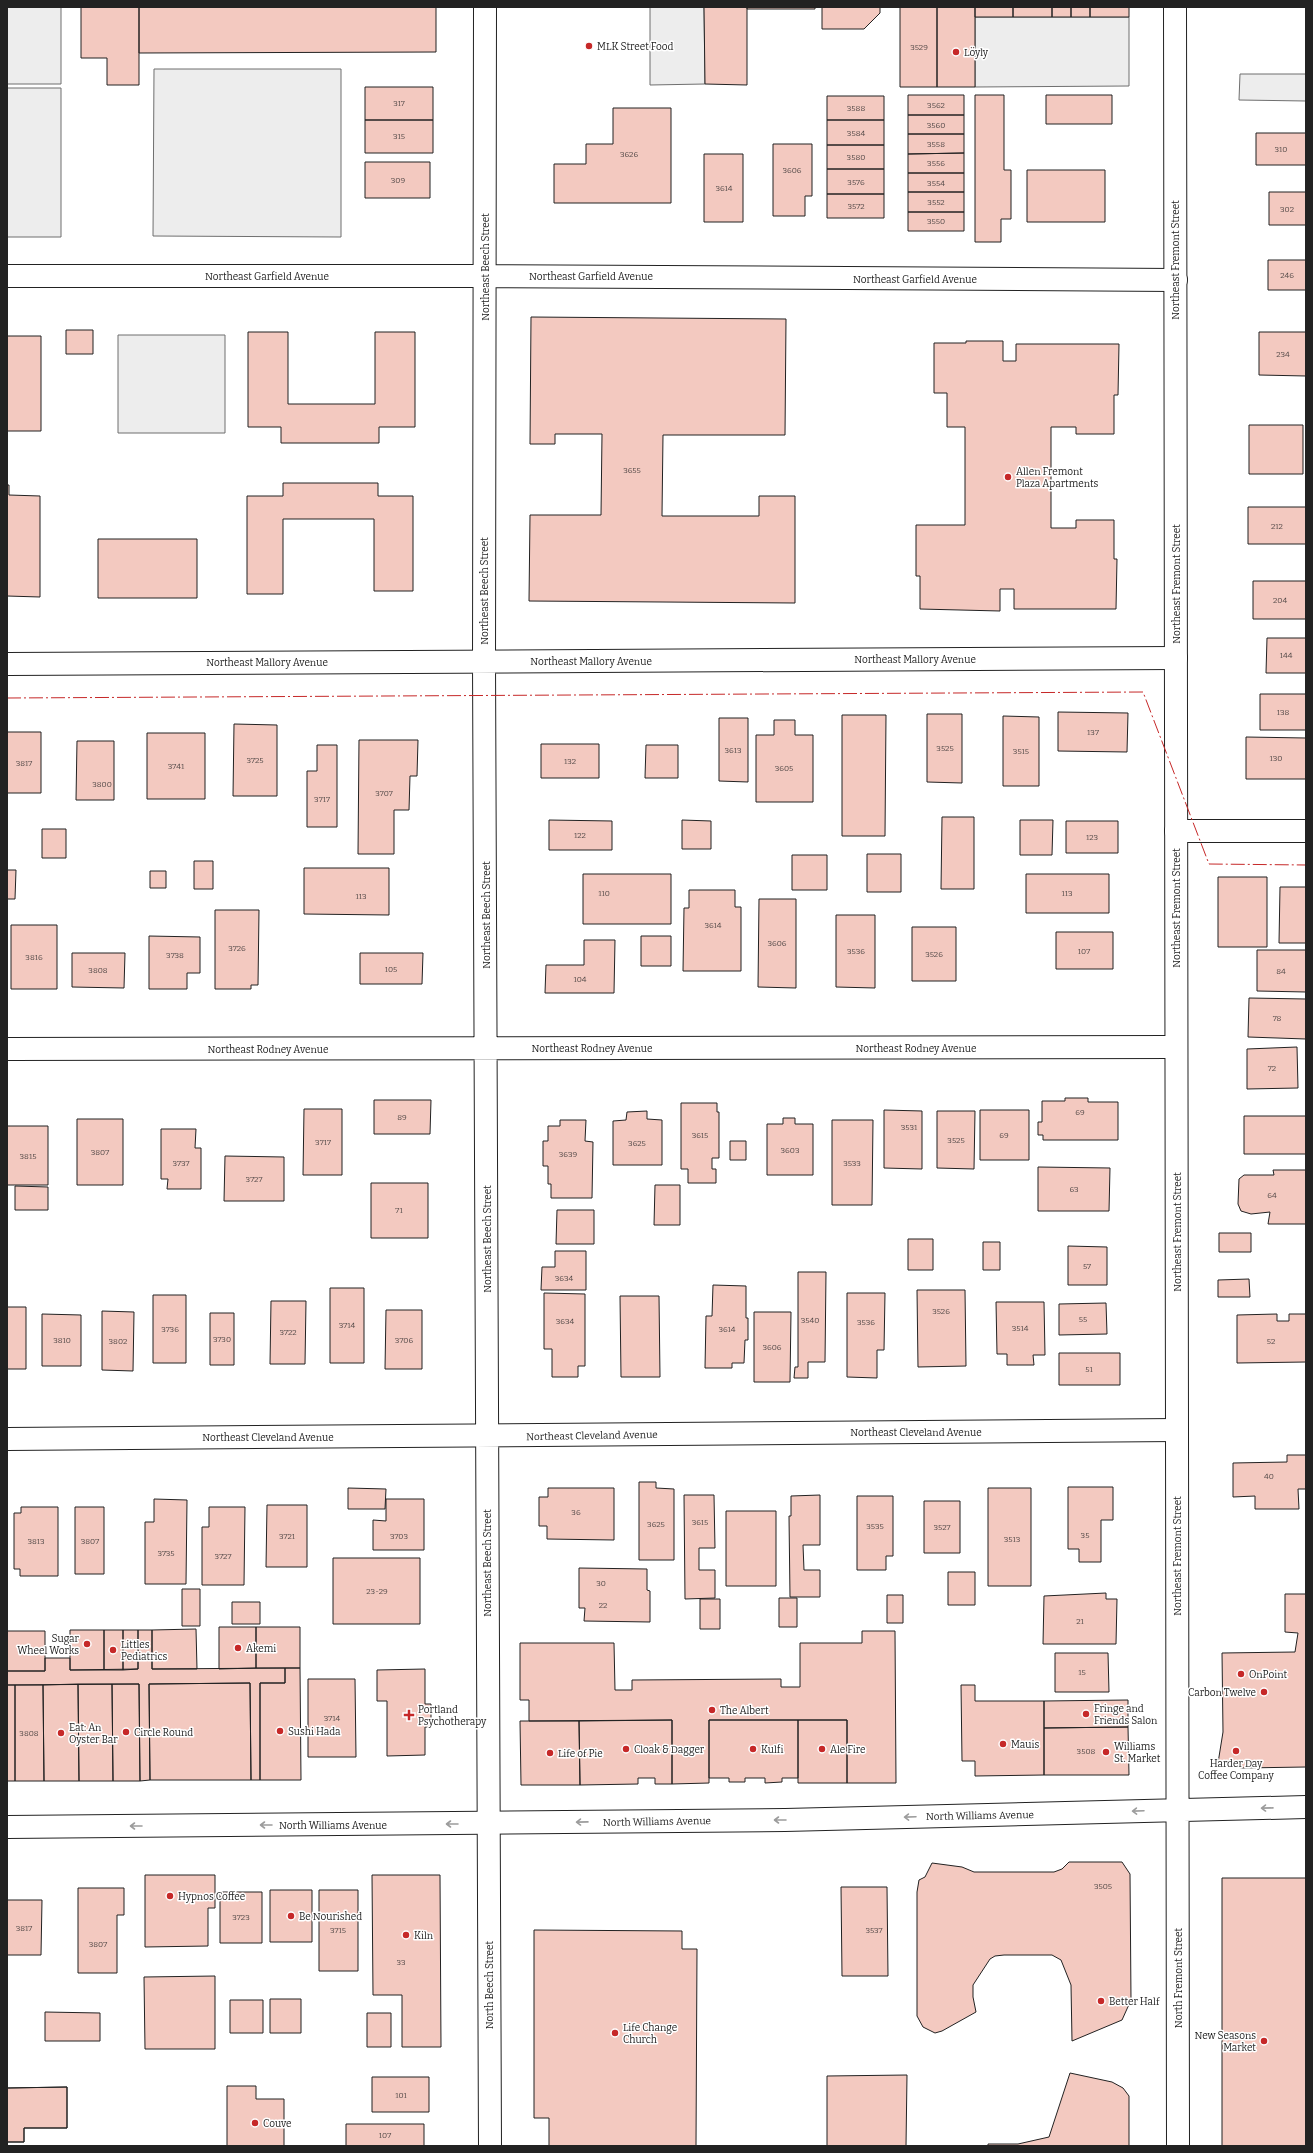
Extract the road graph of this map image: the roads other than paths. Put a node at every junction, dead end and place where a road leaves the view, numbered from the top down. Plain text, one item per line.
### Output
1 (485, 7) edge
2 (1175, 7) edge
3 (7, 276) edge
4 (484, 276) junction
5 (1176, 280) junction
6 (1176, 658) junction
7 (484, 662) junction
8 (7, 664) edge
9 (1176, 831) junction
10 (1306, 831) edge
11 (1176, 1047) junction
12 (7, 1049) edge
13 (487, 1049) junction
14 (1177, 1430) junction
15 (487, 1436) junction
16 (7, 1440) edge
17 (1306, 1808) edge
18 (1177, 1809) junction
19 (488, 1824) junction
20 (7, 1827) edge
21 (490, 2146) edge
22 (1178, 2146) edge

1 - 4 street, Northeast Beech Street
2 - 5 street, Northeast Fremont Street
3 - 4 street, Northeast Garfield Avenue
4 - 5 street, Northeast Garfield Avenue
4 - 7 street, Northeast Beech Street
5 - 6 street, Northeast Fremont Street
6 - 7 street, Northeast Mallory Avenue
6 - 9 street, Northeast Fremont Street
7 - 8 street, Northeast Mallory Avenue
7 - 13 street, Northeast Beech Street
9 - 10 street
9 - 11 street, Northeast Fremont Street
11 - 13 street, Northeast Rodney Avenue
11 - 14 street, Northeast Fremont Street
12 - 13 street, Northeast Rodney Avenue
13 - 15 street, Northeast Beech Street
14 - 15 street, Northeast Cleveland Avenue
14 - 18 street, Northeast Fremont Street
15 - 16 street, Northeast Cleveland Avenue
15 - 19 street, Northeast Beech Street
17 -> 18 street, North Williams Avenue
18 -> 19 street, North Williams Avenue
18 - 22 street, North Fremont Street
19 -> 20 street, North Williams Avenue
19 - 21 street, North Beech Street

